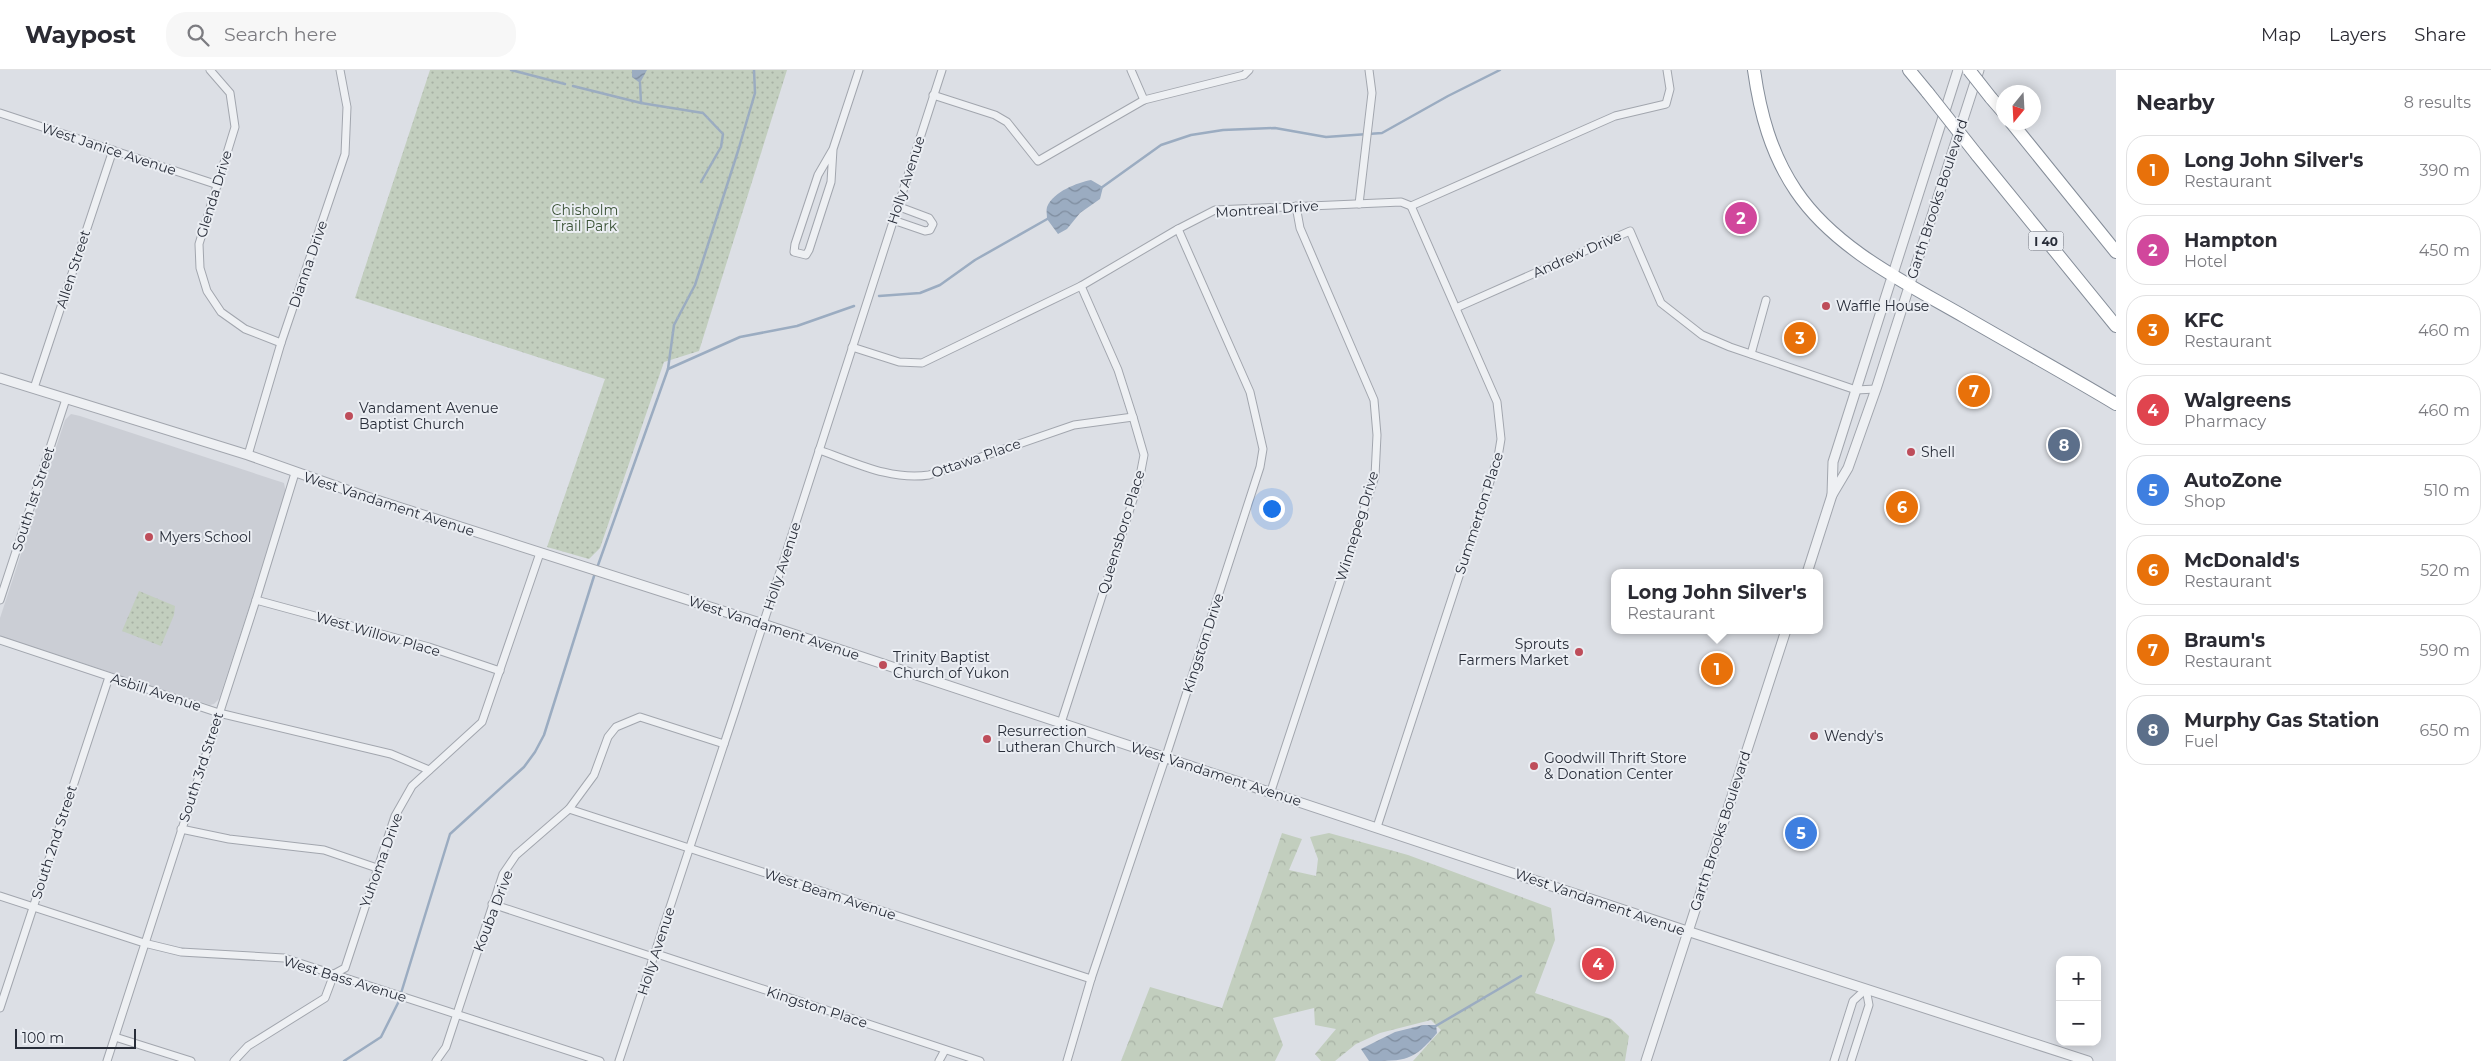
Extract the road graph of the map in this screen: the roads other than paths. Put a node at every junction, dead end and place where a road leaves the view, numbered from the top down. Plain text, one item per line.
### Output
1 (210, 70) edge
2 (340, 70) edge
3 (859, 70) edge
4 (942, 70) edge
5 (1132, 70) edge
6 (1249, 70) edge
7 (1369, 70) edge
8 (1667, 70) edge
9 (1754, 70) edge
10 (1910, 70) edge
11 (1958, 70) edge
12 (1969, 70) edge
13 (1980, 70) edge
14 (934, 95) junction
15 (1144, 100) junction
16 (1996, 104) edge
17 (0, 113) edge
18 (2017, 130) edge
19 (833, 149) junction
20 (113, 150) junction
21 (218, 185) junction
22 (1359, 204) junction
23 (897, 206) junction
24 (1296, 206) junction
25 (1411, 206) junction
26 (893, 220) junction
27 (1178, 229) junction
28 (2116, 252) edge
29 (1892, 274) junction
30 (1909, 285) junction
31 (1081, 286) junction
32 (1766, 300) dead end
33 (1456, 308) junction
34 (2116, 326) edge
35 (281, 342) junction
36 (852, 347) junction
37 (1750, 354) junction
38 (0, 378) edge
39 (34, 388) junction
40 (1876, 389) junction
41 (1856, 390) junction
42 (66, 399) junction
43 (2116, 404) edge
44 (1133, 417) junction
45 (819, 450) junction
46 (248, 455) junction
47 (294, 473) junction
48 (1832, 495) junction
49 (540, 553) junction
50 (1808, 569) edge
51 (0, 600) edge
52 (256, 600) junction
53 (763, 624) junction
54 (1785, 634) edge
55 (0, 640) edge
56 (500, 671) junction
57 (109, 676) junction
58 (219, 713) junction
59 (1061, 722) junction
60 (724, 744) junction
61 (1164, 758) junction
62 (429, 770) junction
63 (1271, 791) junction
64 (569, 809) junction
65 (1377, 826) junction
66 (181, 829) junction
67 (690, 849) junction
68 (377, 868) junction
69 (0, 896) edge
70 (492, 904) junction
71 (33, 907) junction
72 (1687, 931) junction
73 (144, 943) junction
74 (654, 955) junction
75 (334, 974) junction
76 (1091, 979) junction
77 (1866, 989) junction
78 (0, 1008) edge
79 (457, 1014) junction
80 (115, 1037) junction
81 (946, 1050) junction
82 (622, 1060) edge
83 (107, 1061) edge
84 (191, 1061) edge
85 (234, 1061) edge
86 (436, 1061) edge
87 (600, 1061) edge
88 (940, 1061) edge
89 (980, 1061) edge
90 (1067, 1061) edge
91 (1646, 1061) edge
92 (1835, 1061) edge
93 (1851, 1061) edge
94 (2088, 1061) edge

1 - 21 street, Glenda Drive
2 - 35 street, Dianna Drive
3 - 19 street
4 - 14 street, Holly Avenue
5 - 15 street
6 - 15 street
7 - 22 street
8 - 25 street
9 - 29 highway
10 - 34 highway, I 40, bridge
11 - 29 street, Garth Brooks Boulevard
12 - 16 highway, bridge
13 - 30 street, Garth Brooks Boulevard
14 - 15 street
14 - 23 street, Holly Avenue
17 - 20 street, West Janice Avenue
18 - 28 highway
19 - 19 street
20 - 21 street, West Janice Avenue
20 - 39 street, Allen Street
21 - 35 street, Glenda Drive
22 - 24 street, Montreal Drive
22 - 25 street, Montreal Drive
23 - 26 street, Holly Avenue
23 - 26 street
24 - 27 street, Montreal Drive
24 - 63 street, Winnepeg Drive
25 - 33 street, Summerton Place
26 - 36 street, Holly Avenue
27 - 31 street, Montreal Drive
27 - 61 street, Kingston Drive
29 - 30 highway
29 - 41 street, Garth Brooks Boulevard
30 - 40 street, Garth Brooks Boulevard
30 - 43 highway
31 - 36 street, Montreal Drive
31 - 44 street, Queensboro Place
32 - 37 street
33 - 37 street, Andrew Drive
33 - 65 street, Summerton Place
35 - 46 street, Dianna Drive
36 - 45 street, Holly Avenue
37 - 41 street, Andrew Drive
38 - 39 street, West Vandament Avenue
39 - 42 street, West Vandament Avenue
40 - 41 street, Andrew Drive
40 - 48 street, Garth Brooks Boulevard
41 - 48 street, Garth Brooks Boulevard
42 - 46 street, West Vandament Avenue
42 - 51 street, South 1st Street
44 - 45 street, Ottawa Place
44 - 59 street, Queensboro Place
45 - 53 street, Holly Avenue
46 - 47 street, West Vandament Avenue
47 - 49 street, West Vandament Avenue
47 - 52 street, South 3rd Street
48 - 50 street, Garth Brooks Boulevard
49 - 53 street, West Vandament Avenue
49 - 56 street, Yuhoma Drive
52 - 56 street, West Willow Place
52 - 58 street, South 3rd Street
53 - 59 street, West Vandament Avenue
53 - 60 street, Holly Avenue
54 - 72 street, Garth Brooks Boulevard
55 - 57 street, Asbill Avenue
56 - 62 street, Yuhoma Drive
57 - 58 street, Asbill Avenue
57 - 71 street, South 2nd Street
58 - 62 street, Asbill Avenue
58 - 66 street, South 3rd Street
59 - 61 street, West Vandament Avenue
60 - 64 street, Kouba Drive
60 - 67 street, Holly Avenue
61 - 63 street, West Vandament Avenue
61 - 76 street, Kingston Drive
62 - 68 street, Yuhoma Drive
63 - 65 street, West Vandament Avenue
64 - 67 street, West Beam Avenue
64 - 70 street, Kouba Drive
65 - 72 street, West Vandament Avenue
66 - 68 street
66 - 73 street, South 3rd Street
67 - 74 street, Holly Avenue
67 - 76 street, West Beam Avenue
68 - 75 street, Yuhoma Drive
69 - 71 street, West Bass Avenue
70 - 74 street, Kingston Place
70 - 79 street, Kouba Drive
71 - 73 street, West Bass Avenue
71 - 78 street, South 2nd Street
72 - 77 street, West Vandament Avenue
72 - 91 street, Garth Brooks Boulevard
73 - 75 street, West Bass Avenue
73 - 80 street, South 3rd Street
74 - 81 street, Kingston Place
74 - 82 street, Holly Avenue
75 - 79 street, West Bass Avenue
75 - 85 street, Yuhoma Drive
76 - 90 street, Kingston Drive
77 - 92 street
77 - 93 street
77 - 94 street, West Vandament Avenue
79 - 86 street, Kouba Drive
79 - 87 street, West Bass Avenue
80 - 83 street, South 3rd Street
80 - 84 street
81 - 88 street
81 - 89 street, Kingston Place

